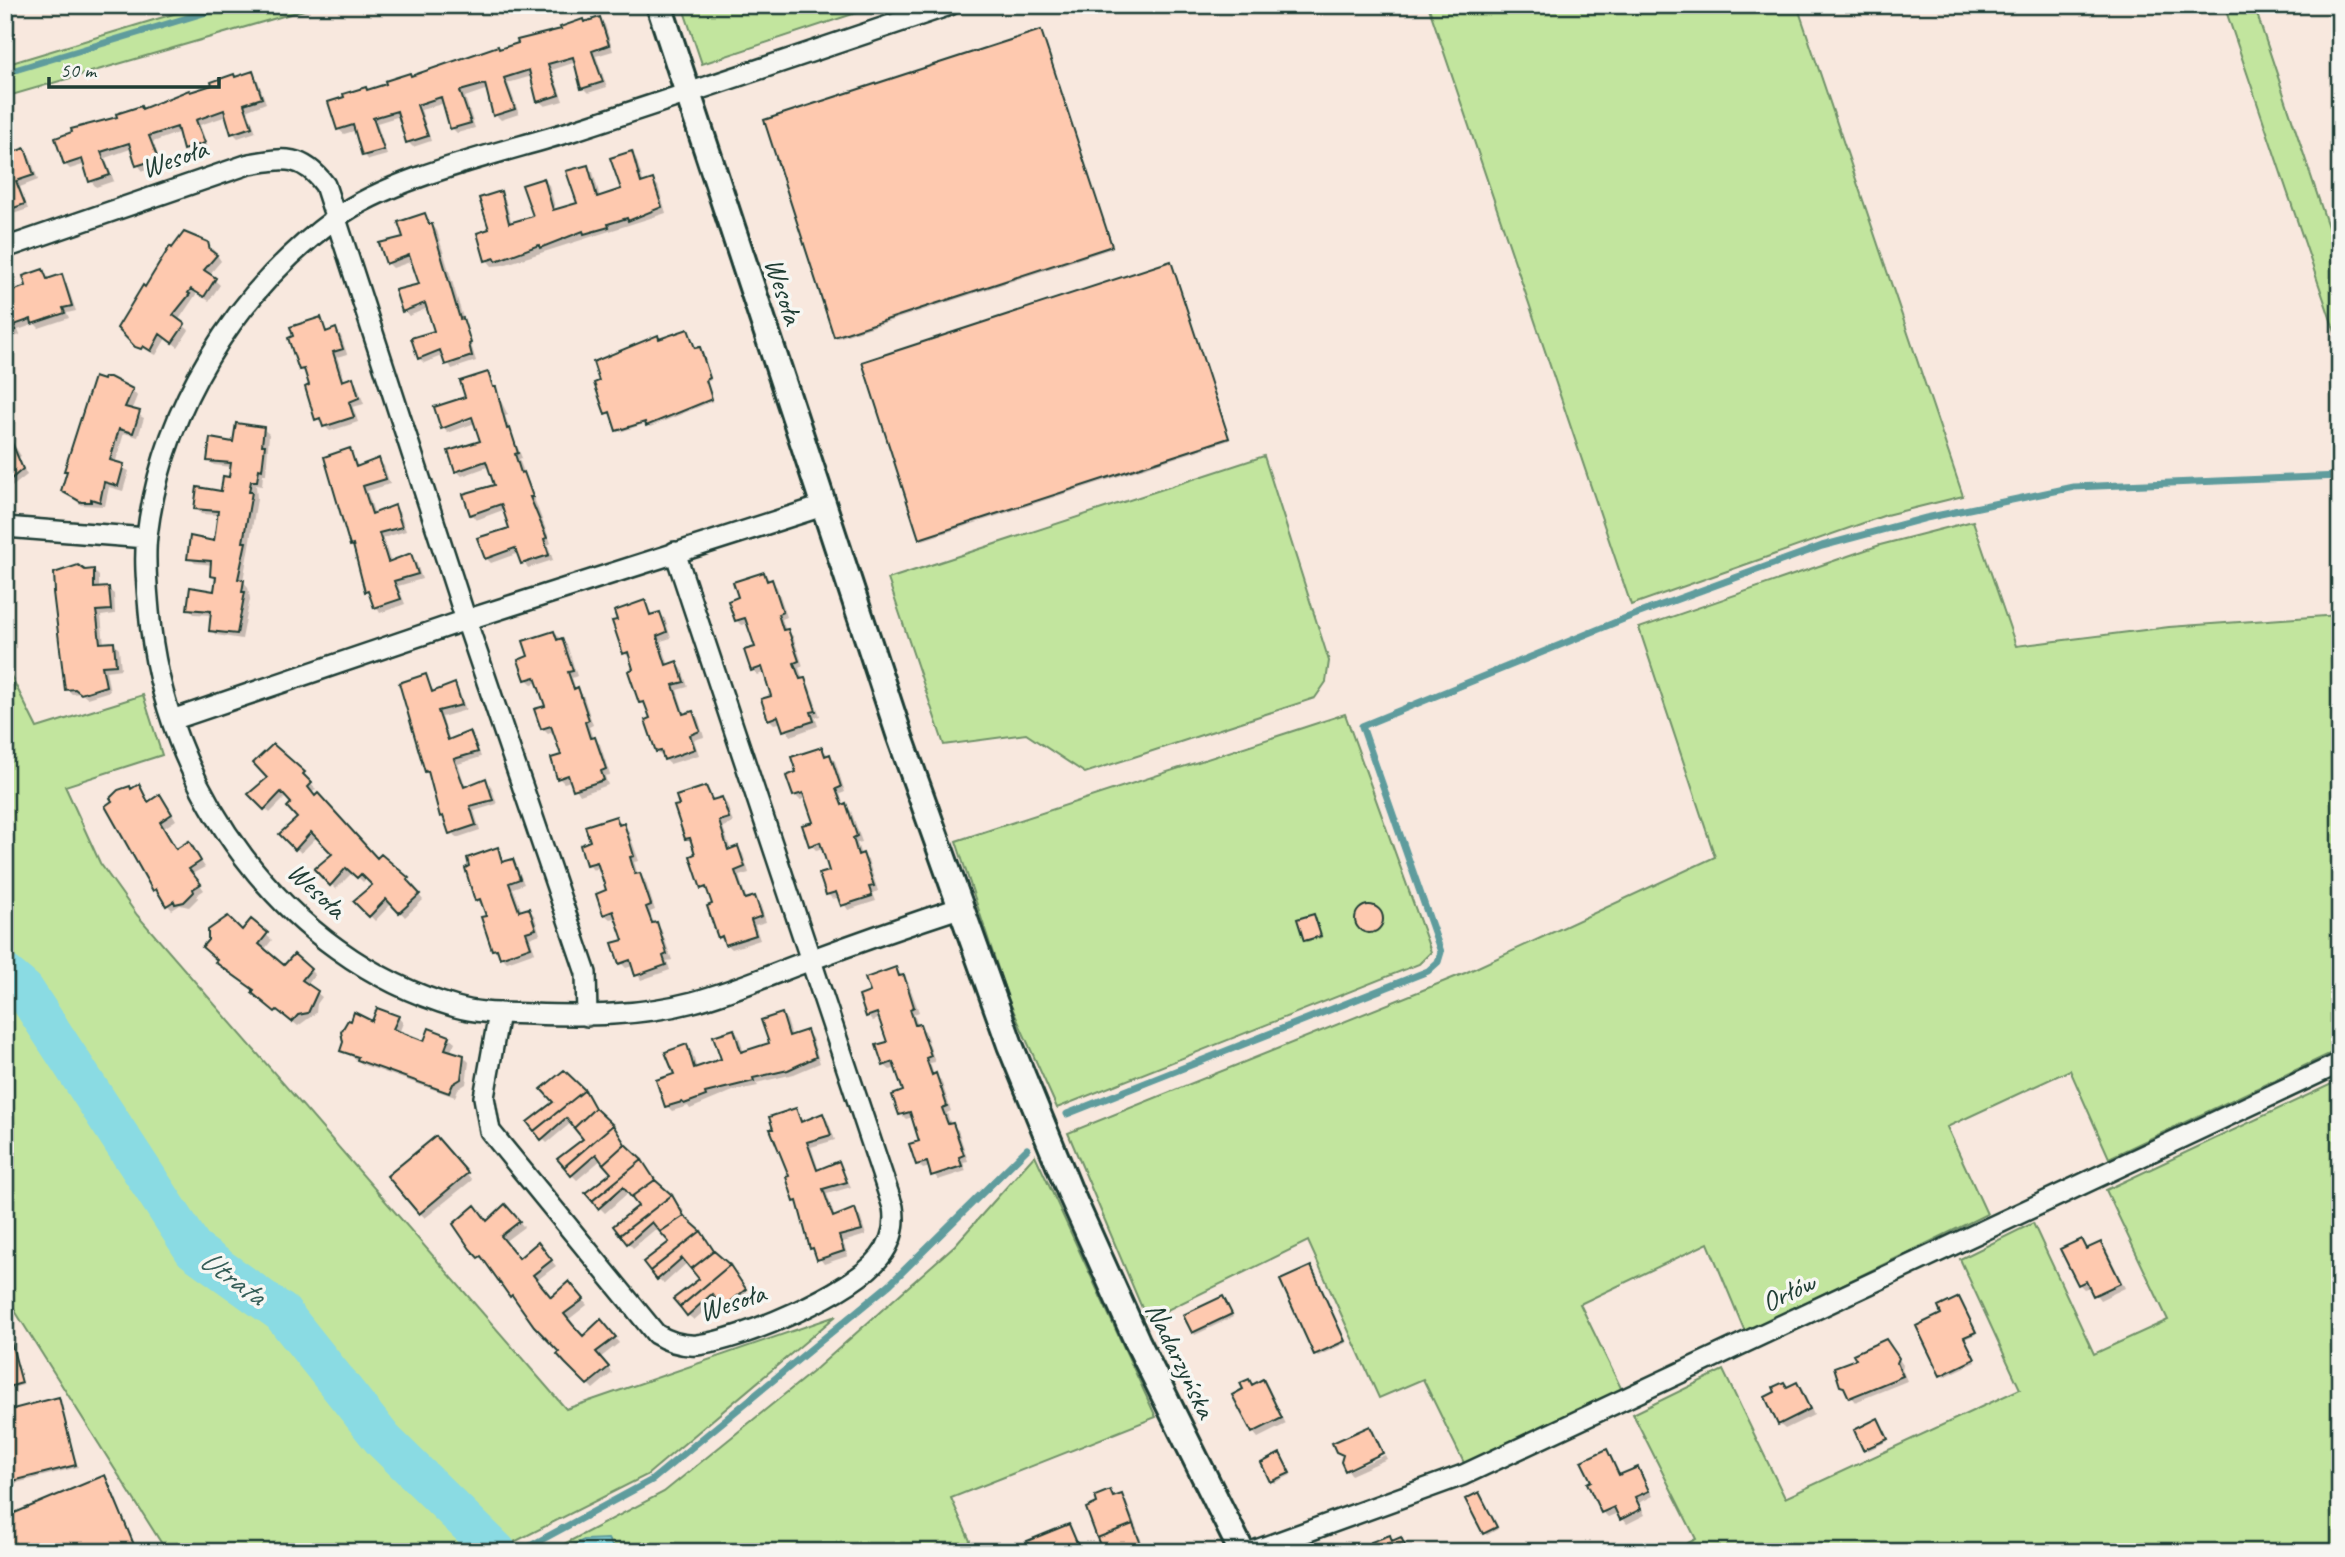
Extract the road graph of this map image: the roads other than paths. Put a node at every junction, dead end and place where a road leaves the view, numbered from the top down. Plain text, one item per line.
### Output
1 (659, 5) edge
2 (950, 5) edge
3 (689, 93) junction
4 (337, 217) junction
5 (5, 248) edge
6 (823, 506) junction
7 (5, 527) edge
8 (146, 538) junction
9 (675, 552) junction
10 (466, 620) junction
11 (172, 720) junction
12 (959, 908) junction
13 (811, 960) junction
14 (499, 1013) junction
15 (587, 1016) junction
16 (2340, 1063) edge
17 (1070, 1192) joint
18 (1242, 1552) edge
19 (1251, 1552) edge

1 - 3 street, Wesoła
2 - 3 street, Wesoła
3 - 4 street, Wesoła
3 - 6 street, Wesoła
4 - 5 street, Wesoła
4 - 8 street, Wesoła
4 - 10 street, Wesoła
6 - 9 street
6 - 12 street, Wesoła
7 - 8 street
8 - 11 street, Wesoła
9 - 10 street
9 - 13 street, Wesoła
10 - 11 street
10 - 15 street, Wesoła
11 - 14 street, Wesoła
12 - 13 street, Wesoła
12 - 17 street, Wesoła
13 - 14 street, Wesoła
13 - 15 street, Wesoła
14 - 15 street, Wesoła
16 - 19 street, Orłów
17 - 18 street, Nadarzyńska

